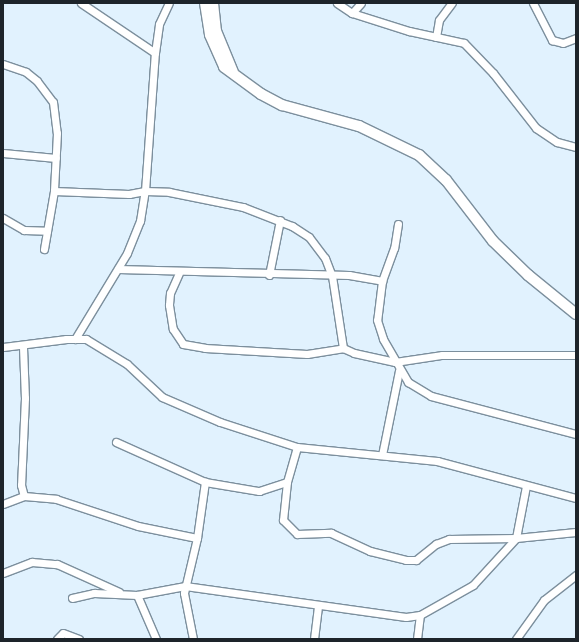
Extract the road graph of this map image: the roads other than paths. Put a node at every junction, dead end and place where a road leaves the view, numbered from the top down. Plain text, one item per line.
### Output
1 (169, 3) edge
2 (205, 3) edge
3 (213, 3) edge
4 (337, 3) edge
5 (361, 3) edge
6 (452, 3) edge
7 (533, 3) edge
8 (85, 4) edge
9 (352, 14) junction
10 (436, 37) junction
11 (576, 38) edge
12 (155, 53) junction
13 (3, 64) edge
14 (233, 72) junction
15 (576, 147) edge
16 (3, 153) edge
17 (56, 158) junction
18 (145, 191) junction
19 (54, 192) junction
20 (3, 218) edge
21 (280, 220) junction
22 (398, 224) dead end
23 (47, 231) junction
24 (44, 249) dead end
25 (118, 269) junction
26 (179, 273) junction
27 (269, 275) junction
28 (332, 276) junction
29 (382, 281) junction
30 (576, 314) edge
31 (75, 338) junction
32 (23, 346) junction
33 (3, 347) edge
34 (343, 348) junction
35 (576, 356) edge
36 (395, 362) junction
37 (399, 371) junction
38 (576, 434) edge
39 (116, 442) dead end
40 (298, 447) junction
41 (382, 455) junction
42 (204, 482) junction
43 (287, 482) junction
44 (526, 486) junction
45 (24, 496) junction
46 (576, 498) edge
47 (3, 504) edge
48 (576, 532) edge
49 (196, 538) junction
50 (516, 538) junction
51 (3, 573) edge
52 (576, 575) edge
53 (185, 586) junction
54 (123, 594) junction
55 (137, 595) junction
56 (72, 598) dead end
57 (318, 605) junction
58 (420, 615) junction
59 (58, 639) edge
60 (79, 639) edge
61 (156, 639) edge
62 (192, 639) edge
63 (314, 639) edge
64 (417, 639) edge
65 (516, 639) edge

1 - 12 street
2 - 14 street
3 - 14 street
4 - 9 street
5 - 9 street
6 - 10 street
7 - 11 street
8 - 12 street
9 - 10 street
10 - 15 street
12 - 18 street
13 - 17 street
14 - 30 street
16 - 17 street
17 - 19 street
18 - 19 street
18 - 21 street
18 - 25 street
19 - 23 street
20 - 23 street
21 - 27 street
21 - 28 street
22 - 29 street
23 - 24 street
25 - 26 street
25 - 31 street
26 - 27 street
26 - 34 street
27 - 28 street
28 - 29 street
28 - 34 street
29 - 36 street
31 - 32 street
31 - 40 street
32 - 33 street
32 - 45 street
34 - 36 street
35 - 36 street
36 - 37 street
37 - 38 street
37 - 41 street
39 - 42 street
40 - 41 street
40 - 43 street
41 - 44 street
42 - 43 street
42 - 49 street
43 - 50 street
44 - 46 street
44 - 50 street
45 - 47 street
45 - 49 street
48 - 50 street
49 - 53 street
50 - 58 street
51 - 54 street
52 - 65 street
53 - 55 street
53 - 57 street
53 - 62 street
54 - 55 street
54 - 56 street
55 - 61 street
57 - 58 street
57 - 63 street
58 - 64 street
59 - 60 street

